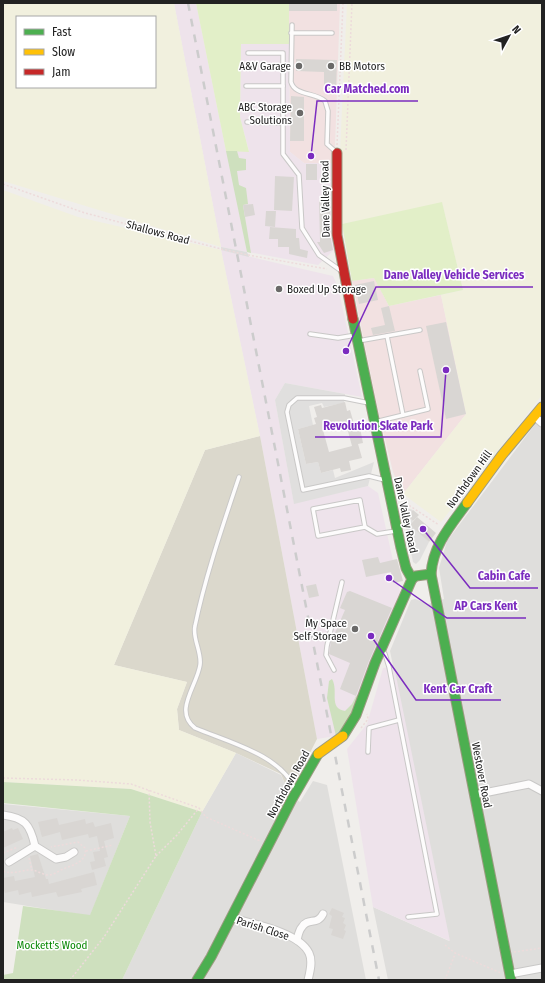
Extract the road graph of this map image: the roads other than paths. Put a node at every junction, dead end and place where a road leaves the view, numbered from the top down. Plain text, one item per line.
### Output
1 (292, 25) dead end
2 (292, 33) junction
3 (332, 33) dead end
4 (248, 52) dead end
5 (246, 86) dead end
6 (283, 86) junction
7 (247, 122) dead end
8 (283, 124) junction
9 (336, 153) joint
10 (343, 271) junction
11 (420, 330) dead end
12 (310, 334) dead end
13 (387, 336) junction
14 (357, 338) junction
15 (420, 371) dead end
16 (370, 403) junction
17 (542, 407) edge
18 (403, 415) junction
19 (534, 416) junction
20 (374, 422) junction
21 (542, 423) edge
22 (239, 477) dead end
23 (386, 480) junction
24 (365, 527) junction
25 (397, 530) junction
26 (431, 574) junction
27 (412, 579) junction
28 (342, 582) dead end
29 (381, 650) junction
30 (334, 670) dead end
31 (399, 720) junction
32 (368, 752) dead end
33 (296, 791) junction
34 (542, 791) edge
35 (474, 795) junction
36 (3, 814) edge
37 (37, 847) junction
38 (74, 852) dead end
39 (9, 862) dead end
40 (323, 914) dead end
41 (408, 917) dead end
42 (232, 918) junction
43 (297, 940) junction
44 (542, 968) edge
45 (510, 977) edge
46 (197, 980) edge
47 (308, 980) edge

1 - 2 lane
2 - 3 lane
2 - 9 lane
4 - 6 lane
5 - 6 lane
6 - 8 lane
7 - 8 lane
8 - 10 lane
9 - 10 street, Dane Valley Road
10 - 14 street, Dane Valley Road
11 - 13 lane
12 - 14 lane
13 - 14 lane
13 - 18 lane
14 - 16 street, Dane Valley Road
15 - 18 lane
16 - 20 street, Dane Valley Road
16 - 23 lane
17 - 19 street, Northdown Hill
18 - 20 lane
19 - 21 street
19 - 26 street, Northdown Hill
20 - 23 street, Dane Valley Road
22 - 33 lane
23 - 25 street, Dane Valley Road
24 - 24 lane
24 - 25 lane
25 - 27 street, Dane Valley Road
26 - 27 street
26 - 35 street, Westover Road
27 - 29 street, Northdown Road
28 - 30 lane
29 - 31 lane
29 - 33 street, Northdown Road, bridge
31 - 32 lane
31 - 41 lane
33 - 42 street, Northdown Road
34 - 35 street
35 - 45 street, Westover Road
36 - 37 street
37 - 38 street
37 - 39 street
40 - 43 street
42 - 43 street, Parish Close
42 - 46 street, Northdown Road
43 - 47 street, Parish Close
44 - 45 street

